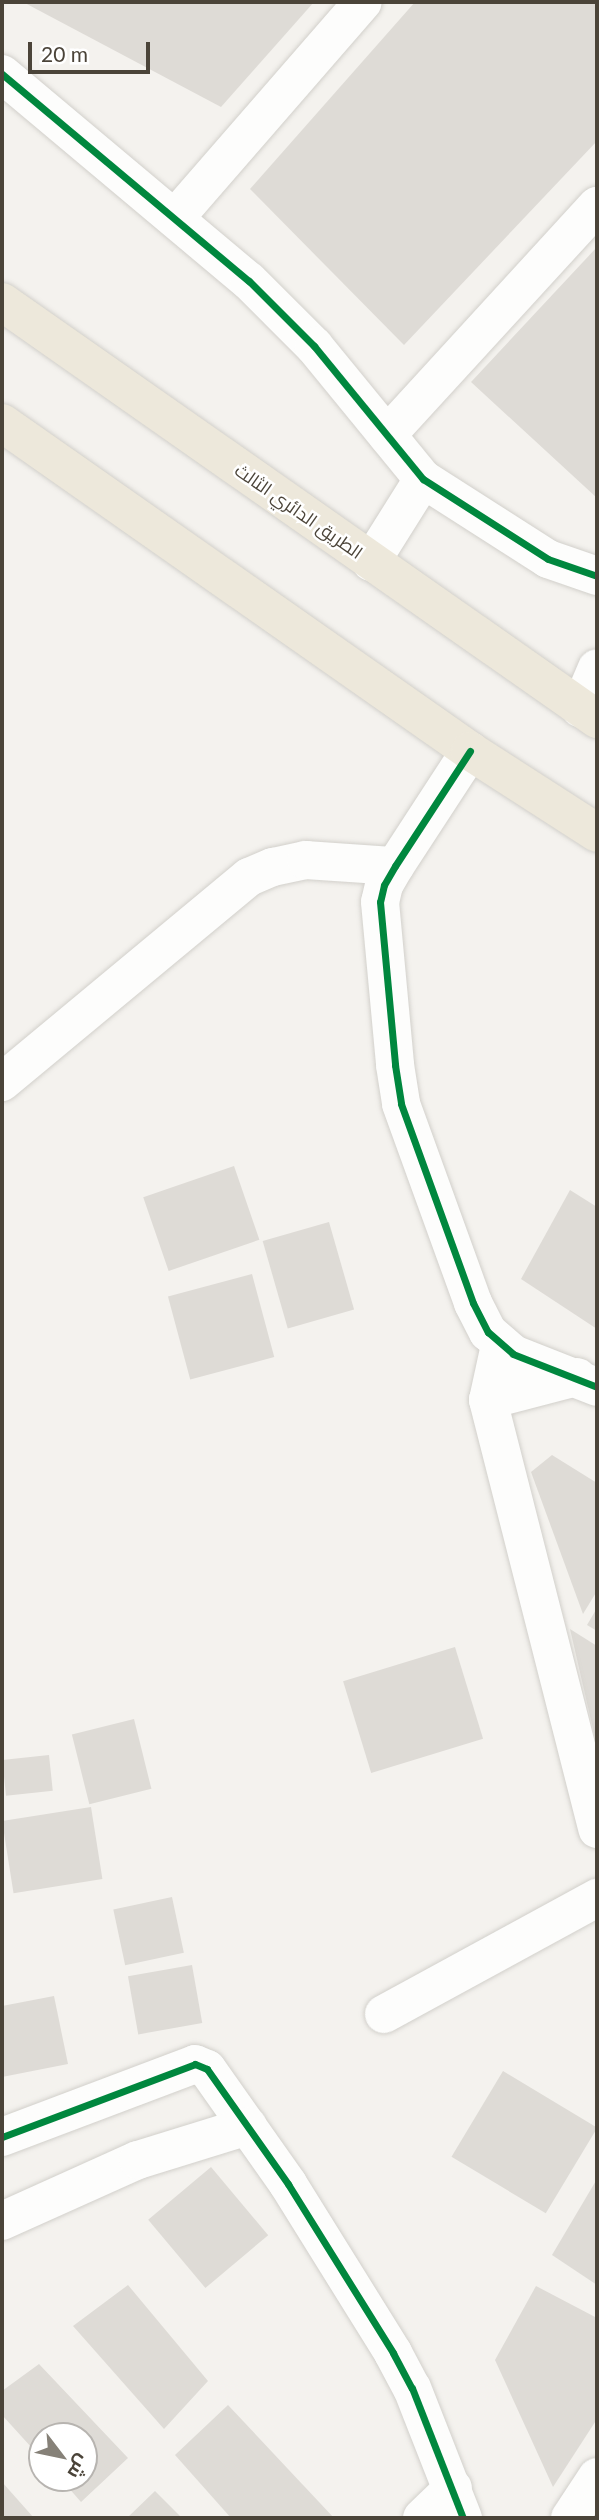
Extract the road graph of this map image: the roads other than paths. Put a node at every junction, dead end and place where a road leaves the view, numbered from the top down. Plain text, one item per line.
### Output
1 (363, 2) edge
2 (2, 74) edge
3 (597, 206) edge
4 (175, 218) junction
5 (2, 302) edge
6 (2, 423) edge
7 (387, 435) junction
8 (423, 479) junction
9 (371, 562) junction
10 (597, 576) edge
11 (597, 668) edge
12 (589, 713) edge
13 (470, 751) junction
14 (597, 833) edge
15 (395, 866) junction
16 (2, 1082) edge
17 (500, 1345) junction
18 (587, 1382) edge
19 (488, 1400) junction
20 (597, 1829) edge
21 (597, 1898) edge
22 (384, 2014) dead end
23 (248, 2126) junction
24 (2, 2137) edge
25 (2, 2221) edge
26 (597, 2477) edge
27 (458, 2503) edge
28 (422, 2518) edge
29 (570, 2518) edge

1 - 4 street
2 - 4 street
3 - 7 street
4 - 7 street
5 - 9 highway, الطريق الدائري الثالث
6 - 13 highway
7 - 8 street
8 - 9 street
8 - 10 street
9 - 12 highway, الطريق الدائري الثالث
11 - 12 street
13 - 14 highway
13 - 15 street
15 - 16 street
15 - 17 street
17 - 18 street
17 - 19 street
18 - 19 street
19 - 20 street
21 - 22 street
23 - 24 street
23 - 25 street
23 - 27 street
26 - 29 street
27 - 28 street

